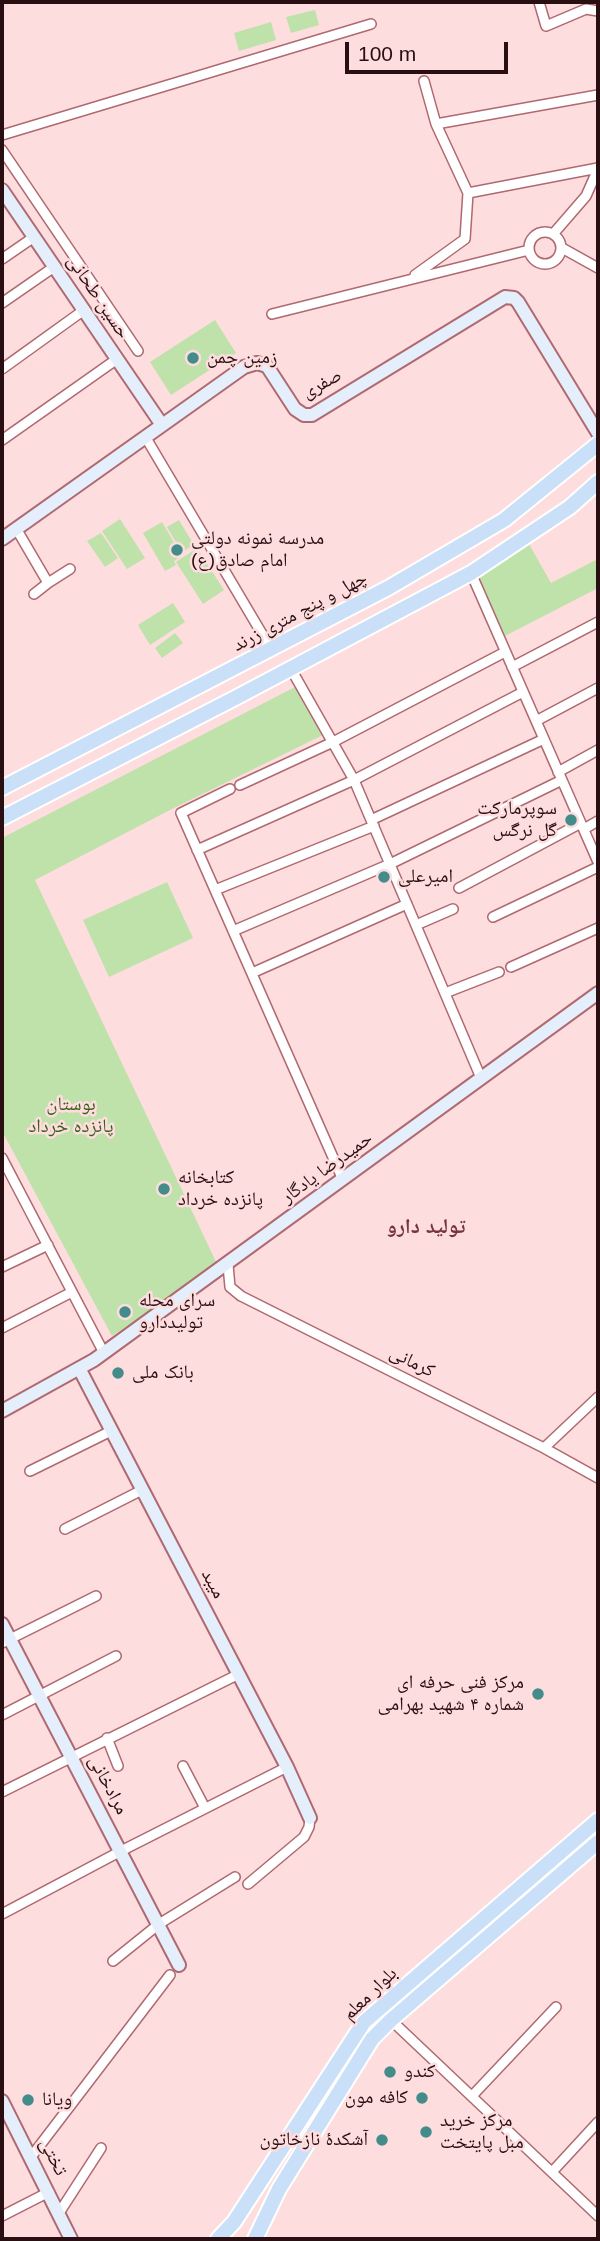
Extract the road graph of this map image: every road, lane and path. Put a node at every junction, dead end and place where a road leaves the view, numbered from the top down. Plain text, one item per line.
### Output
1 (539, 2) edge
2 (598, 11) edge
3 (371, 24) dead end
4 (424, 80) dead end
5 (598, 94) edge
6 (436, 124) junction
7 (2, 135) edge
8 (2, 150) edge
9 (598, 169) edge
10 (2, 190) edge
11 (468, 193) junction
12 (554, 233) junction
13 (34, 237) junction
14 (562, 248) junction
15 (529, 250) junction
16 (2, 259) edge
17 (54, 267) junction
18 (598, 268) edge
19 (411, 278) junction
20 (2, 303) edge
21 (84, 310) junction
22 (272, 314) dead end
23 (138, 351) dead end
24 (117, 359) junction
25 (2, 369) edge
26 (162, 425) junction
27 (598, 433) edge
28 (146, 438) junction
29 (2, 440) edge
30 (598, 444) edge
31 (598, 482) edge
32 (7, 533) edge
33 (70, 569) dead end
34 (471, 573) junction
35 (48, 583) junction
36 (34, 594) dead end
37 (598, 622) edge
38 (271, 649) junction
39 (505, 652) junction
40 (512, 667) junction
41 (291, 669) junction
42 (598, 688) edge
43 (523, 692) junction
44 (536, 720) junction
45 (544, 739) junction
46 (333, 743) junction
47 (598, 750) edge
48 (560, 776) junction
49 (354, 780) junction
50 (240, 785) dead end
51 (2, 788) edge
52 (230, 789) dead end
53 (2, 818) edge
54 (598, 821) edge
55 (373, 823) junction
56 (582, 826) junction
57 (197, 850) junction
58 (390, 864) junction
59 (598, 865) edge
60 (459, 888) dead end
61 (215, 890) junction
62 (407, 904) junction
63 (453, 909) dead end
64 (494, 917) dead end
65 (416, 925) junction
66 (598, 928) edge
67 (233, 931) junction
68 (511, 967) dead end
69 (499, 972) dead end
70 (251, 973) junction
71 (445, 993) junction
72 (598, 993) edge
73 (481, 1079) junction
74 (2, 1158) edge
75 (5, 1170) edge
76 (343, 1180) junction
77 (48, 1245) junction
78 (228, 1265) junction
79 (2, 1267) edge
80 (72, 1292) junction
81 (2, 1328) edge
82 (104, 1353) junction
83 (80, 1370) junction
84 (598, 1397) edge
85 (2, 1411) edge
86 (111, 1431) junction
87 (544, 1448) junction
88 (30, 1471) dead end
89 (597, 1475) edge
90 (142, 1490) junction
91 (65, 1529) dead end
92 (96, 1596) dead end
93 (2, 1624) edge
94 (6, 1641) edge
95 (116, 1656) dead end
96 (239, 1674) junction
97 (39, 1694) junction
98 (2, 1715) edge
99 (107, 1738) junction
100 (71, 1756) junction
101 (118, 1766) dead end
102 (183, 1766) dead end
103 (287, 1767) junction
104 (2, 1792) edge
105 (205, 1808) junction
106 (310, 1818) joint
107 (598, 1820) edge
108 (598, 1842) edge
109 (121, 1851) junction
110 (235, 1877) dead end
111 (248, 1884) dead end
112 (2, 1914) edge
113 (159, 1924) junction
114 (113, 1961) dead end
115 (175, 1970) joint
116 (556, 2007) dead end
117 (391, 2020) junction
118 (472, 2096) junction
119 (2, 2101) edge
120 (598, 2122) edge
121 (101, 2148) dead end
122 (31, 2157) junction
123 (552, 2172) junction
124 (49, 2192) junction
125 (60, 2213) junction
126 (2, 2216) edge
127 (598, 2216) edge
128 (72, 2237) edge
129 (221, 2238) edge
130 (253, 2239) edge

1 - 2 street
3 - 7 street
4 - 6 street
5 - 6 street
6 - 11 street
8 - 23 street
9 - 11 street
9 - 12 street
10 - 13 street, حسین طحانی
11 - 19 street
12 - 14 street
12 - 15 street
13 - 16 street
13 - 17 street, حسین طحانی
14 - 15 street
14 - 18 street
15 - 19 street
17 - 20 street
17 - 21 street, حسین طحانی
19 - 22 street
21 - 24 street, حسین طحانی
21 - 25 street
24 - 26 street, حسین طحانی
24 - 29 street
26 - 27 street, صفری
26 - 28 street, صفری
28 - 32 street, صفری
28 - 38 street
30 - 38 main road, چهل و پنج متری زرند
31 - 34 main road
32 - 35 street
33 - 35 street
34 - 39 street
34 - 41 main road
35 - 36 street
37 - 40 street
38 - 51 main road, چهل و پنج متری زرند
39 - 40 street
39 - 46 street
40 - 43 street
41 - 46 street
41 - 53 main road
42 - 44 street
43 - 44 street
43 - 49 street
44 - 45 street
45 - 48 street
45 - 55 street
46 - 49 street
46 - 50 street
47 - 48 street
48 - 56 street
48 - 58 street
49 - 55 street
49 - 57 street
52 - 57 street
54 - 56 street
55 - 58 street
55 - 61 street
56 - 59 street
56 - 60 street
57 - 61 street
58 - 62 street
58 - 67 street
59 - 64 street
61 - 67 street
62 - 65 street
62 - 70 street
63 - 65 street
65 - 71 street
66 - 68 street
67 - 70 street
69 - 71 street
70 - 76 street
71 - 73 street
72 - 73 street, حمیدرضا یادگار
73 - 76 street, حمیدرضا یادگار
74 - 75 street
75 - 77 street
76 - 78 street, حمیدرضا یادگار
77 - 79 street
77 - 80 street
78 - 82 street, حمیدرضا یادگار
78 - 87 street, کرمانی
80 - 81 street
80 - 82 street
82 - 83 street, حمیدرضا یادگار
83 - 85 street, حمیدرضا یادگار
83 - 86 street, میبد
84 - 87 street
86 - 88 street
86 - 90 street, میبد
87 - 89 street, کرمانی
90 - 91 street
90 - 96 street, میبد
92 - 94 street
93 - 94 street, مرادخانی
94 - 97 street, مرادخانی
95 - 97 street
96 - 99 street
96 - 103 street, میبد
97 - 98 street
97 - 100 street, مرادخانی
99 - 100 street
99 - 101 street
100 - 104 street
100 - 109 street, مرادخانی
102 - 105 street
103 - 105 street
103 - 106 street, میبد
105 - 109 street
106 - 111 street
107 - 129 main road, بلوار معلم
108 - 117 main road, بلوار معلم
109 - 112 street
109 - 113 street, مرادخانی
110 - 113 street
113 - 114 street
113 - 115 street, مرادخانی
115 - 122 street
116 - 118 street
117 - 118 street
117 - 130 main road, بلوار معلم
118 - 123 street
119 - 122 street, تختی
120 - 123 street
121 - 125 street
122 - 124 street, تختی
123 - 127 street
124 - 125 street, تختی
124 - 126 street
125 - 128 street, تختی

